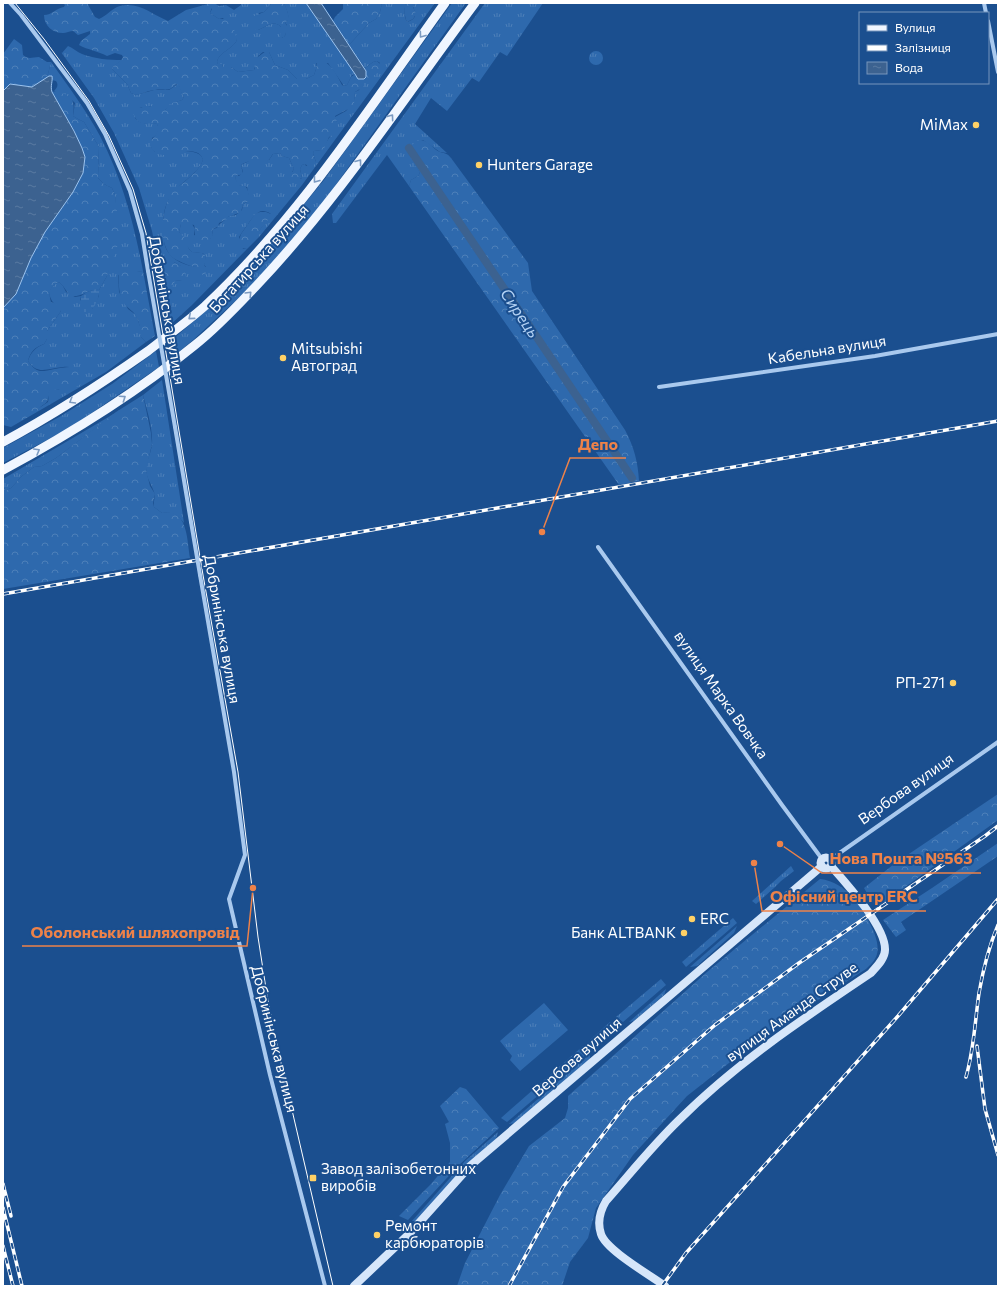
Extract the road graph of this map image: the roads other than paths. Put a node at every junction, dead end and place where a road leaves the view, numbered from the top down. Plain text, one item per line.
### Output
1 (10, 3) edge
2 (445, 3) edge
3 (475, 3) edge
4 (989, 26) edge
5 (998, 72) edge
6 (998, 334) edge
7 (659, 387) dead end
8 (3, 442) edge
9 (3, 470) edge
10 (598, 547) dead end
11 (998, 742) edge
12 (826, 863) junction
13 (357, 1283) edge
14 (325, 1286) edge
15 (348, 1286) edge
16 (665, 1286) edge

1 - 14 street, Добринінська вулиця, bridge
2 -> 8 main road, Богатирська вулиця
9 -> 3 main road, Богатирська вулиця
4 - 5 street
6 - 7 street, Кабельна вулиця
10 - 12 street, вулиця Марка Вовчка
11 - 12 street, Вербова вулиця
12 - 13 main road, Вербова вулиця
12 - 16 main road, вулиця Аманда Струве
13 - 15 main road, Вербова вулиця

